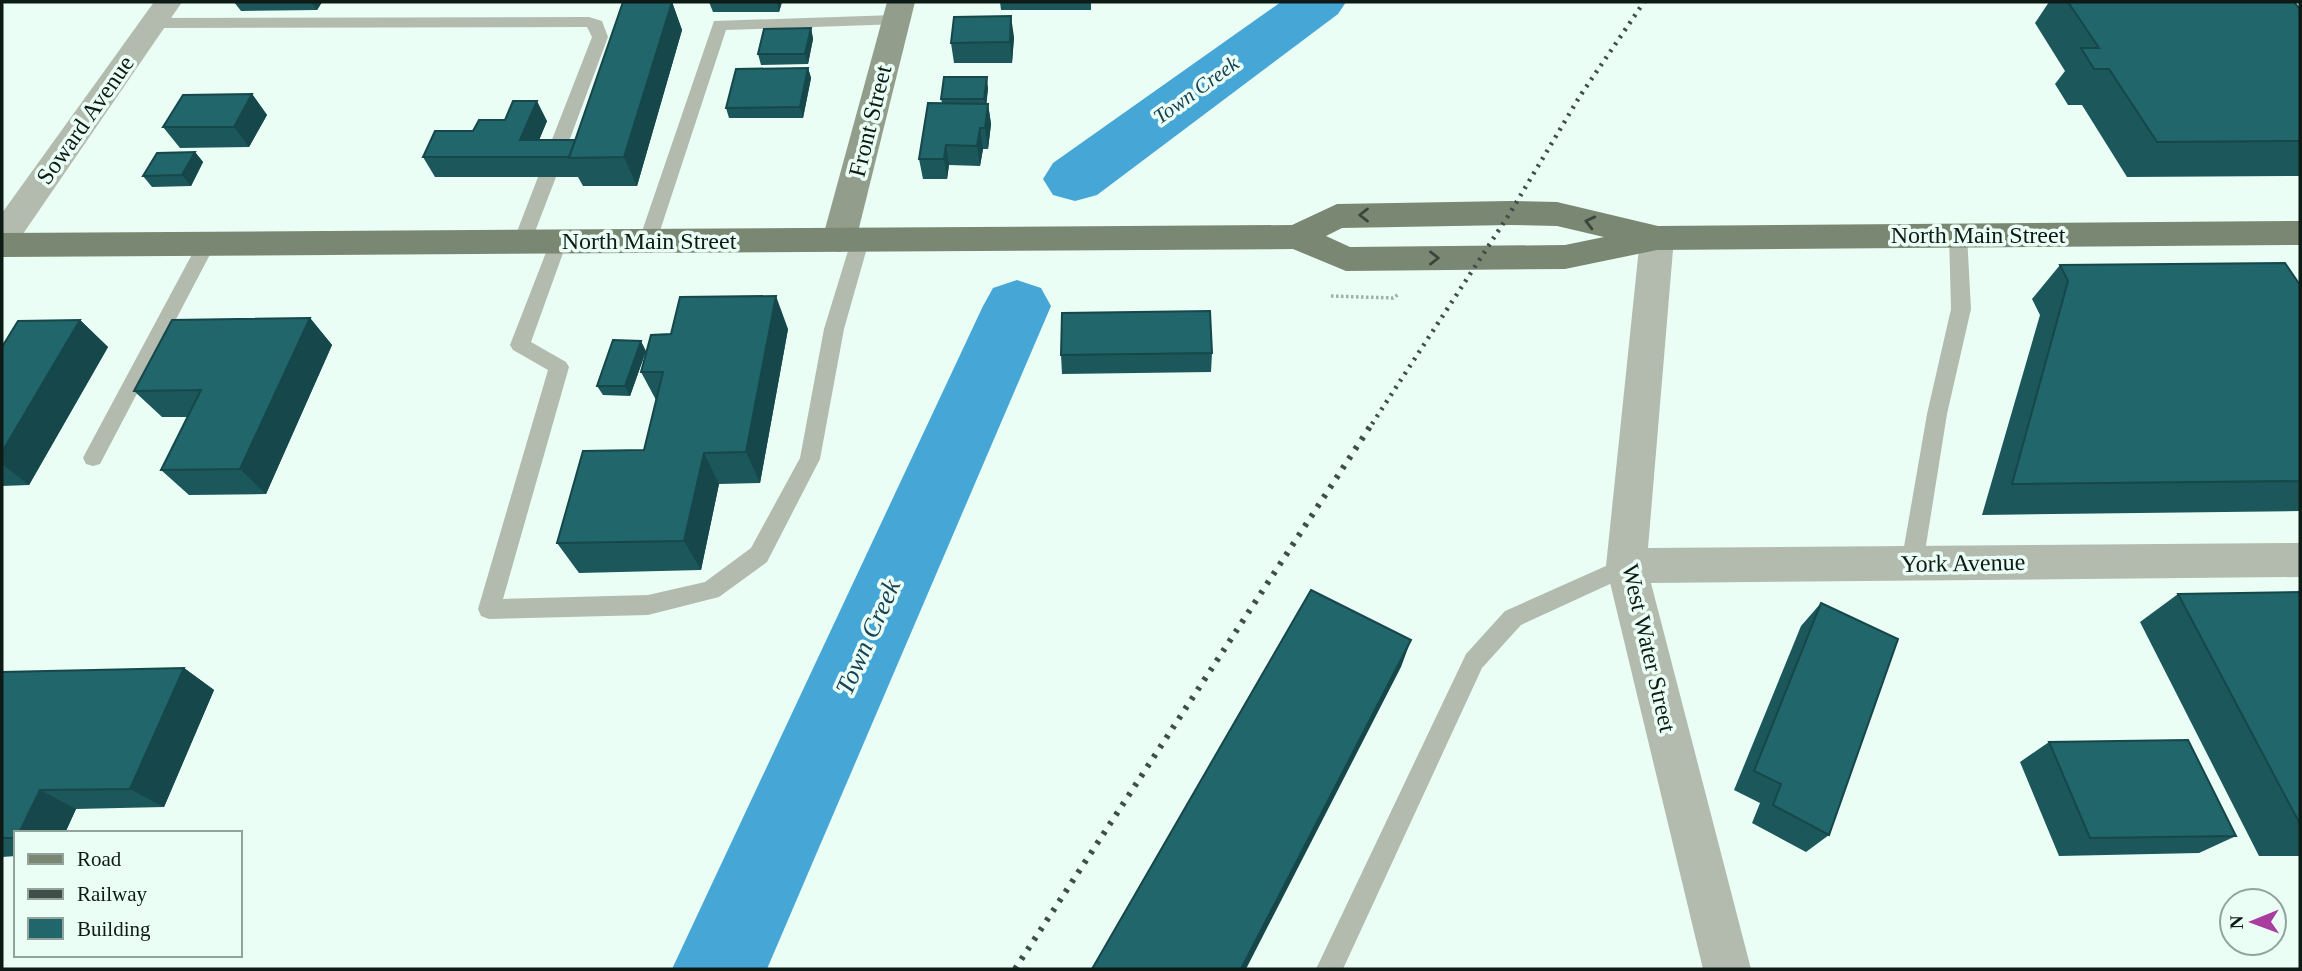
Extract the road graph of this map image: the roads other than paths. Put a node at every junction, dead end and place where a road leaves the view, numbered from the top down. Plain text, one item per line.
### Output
1 (898, 11) edge
2 (161, 12) edge
3 (2300, 233) edge
4 (1958, 235) junction
5 (1297, 237) junction
6 (2, 238) edge
7 (1657, 238) junction
8 (648, 240) junction
9 (850, 241) junction
10 (522, 242) junction
11 (558, 242) junction
12 (206, 245) junction
13 (2, 246) edge
14 (93, 458) dead end
15 (2300, 560) edge
16 (1912, 564) junction
17 (1626, 566) junction
18 (1329, 969) edge
19 (1727, 969) edge

1 - 8 lane
1 - 9 street, Front Street
2 - 6 street, Soward Avenue
2 - 10 lane
3 - 4 main road, North Main Street
4 - 7 main road, North Main Street
4 - 16 lane
5 -> 7 main road, North Main Street
7 -> 5 main road, North Main Street
5 - 9 main road, North Main Street
7 - 17 street, West Water Street
8 - 9 main road, North Main Street
8 - 11 main road, North Main Street
9 - 11 lane
10 - 11 main road, North Main Street
10 - 12 main road, North Main Street
12 - 13 main road, North Main Street
12 - 14 lane
15 - 16 street, York Avenue
16 - 17 street, York Avenue
17 - 18 lane
17 - 19 street, West Water Street

